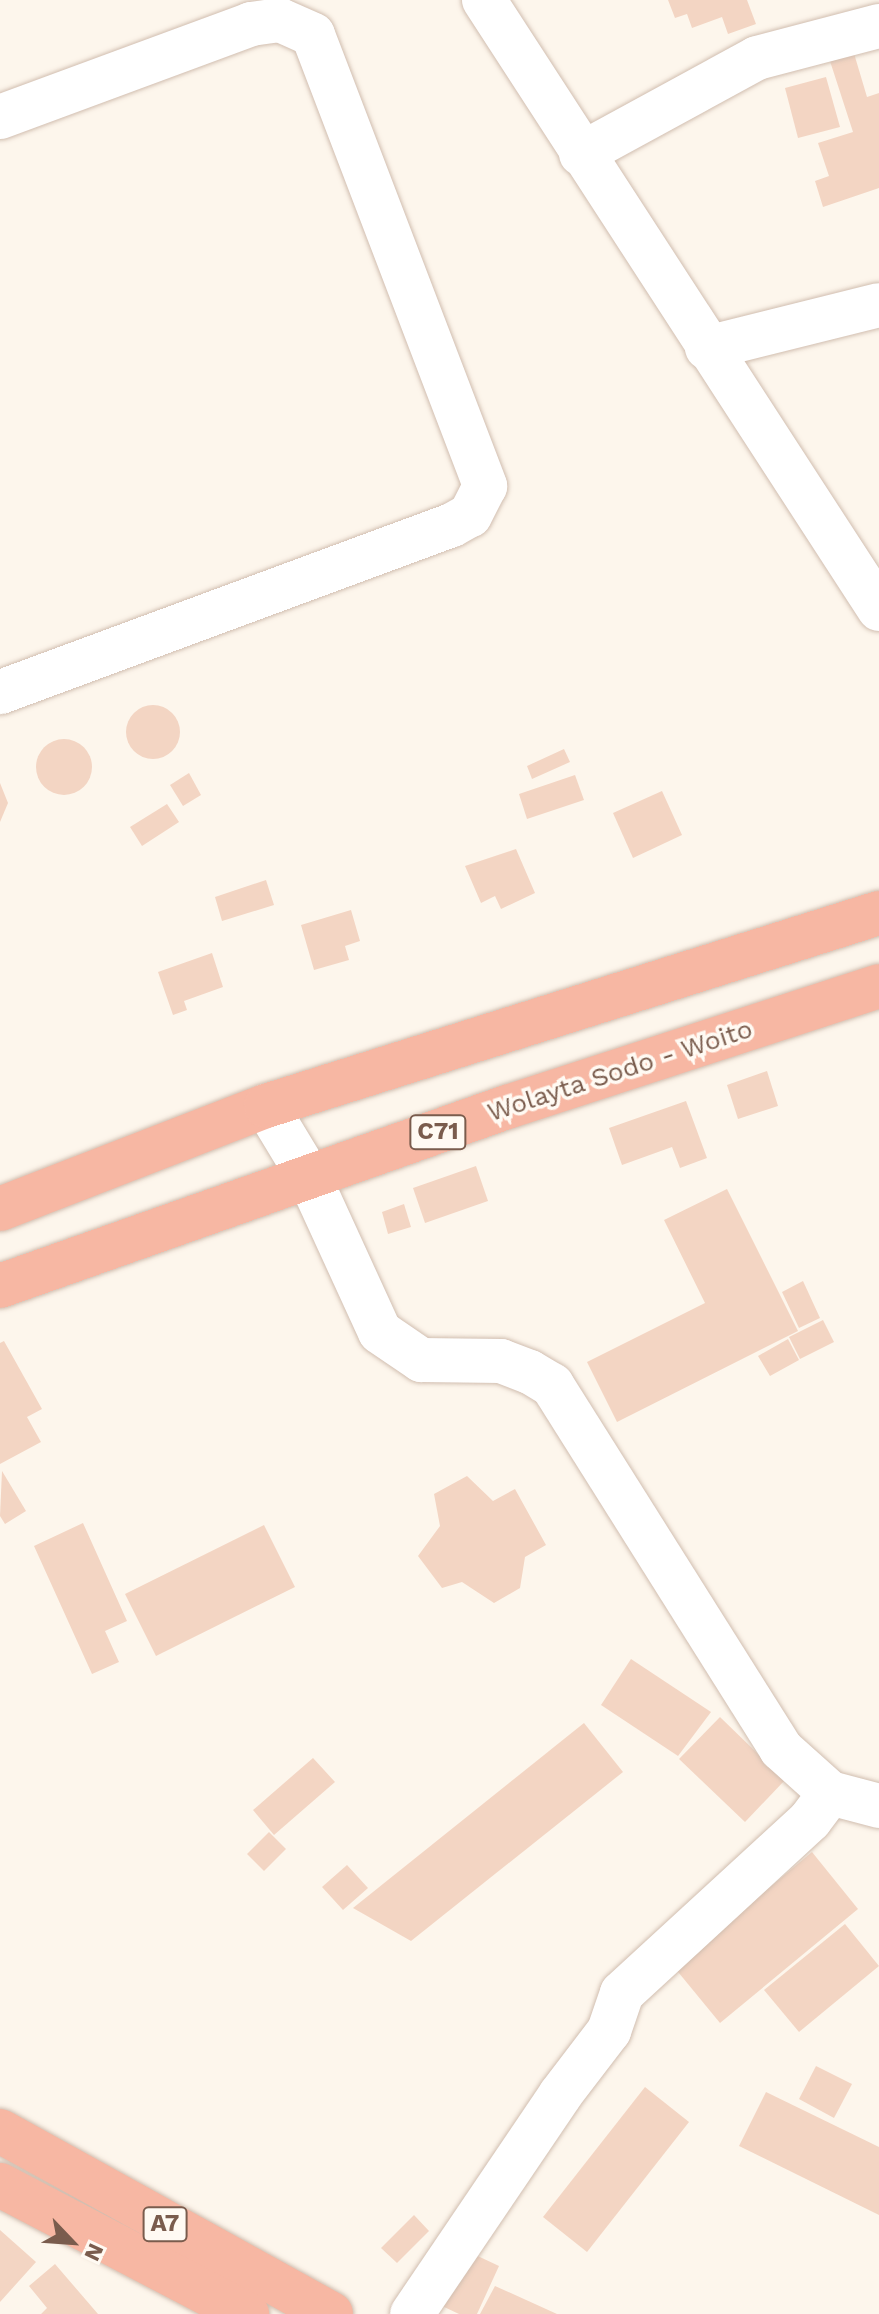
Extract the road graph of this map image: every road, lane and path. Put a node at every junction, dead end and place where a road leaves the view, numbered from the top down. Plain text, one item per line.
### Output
1 (484, 0) edge
2 (879, 26) edge
3 (0, 117) edge
4 (581, 154) junction
5 (879, 305) edge
6 (707, 348) junction
7 (879, 609) edge
8 (0, 692) edge
9 (879, 913) edge
10 (879, 986) edge
11 (266, 1106) junction
12 (309, 1177) junction
13 (0, 1209) edge
14 (0, 1286) edge
15 (830, 1793) junction
16 (879, 1806) edge
17 (0, 2131) edge
18 (0, 2185) edge
19 (233, 2311) edge
20 (331, 2314) edge
21 (412, 2314) edge

1 - 4 street
2 - 4 street
3 - 8 street
4 - 6 street
5 - 6 street
6 - 7 street
9 - 11 highway
10 - 12 highway, Wolayta Sodo - Woito / C71
11 - 12 street
11 - 13 highway
12 - 14 highway, Wolayta Sodo - Woito / C71
12 - 15 street
15 - 16 street
15 - 21 street
17 - 20 highway, A7
18 - 19 highway, A7

